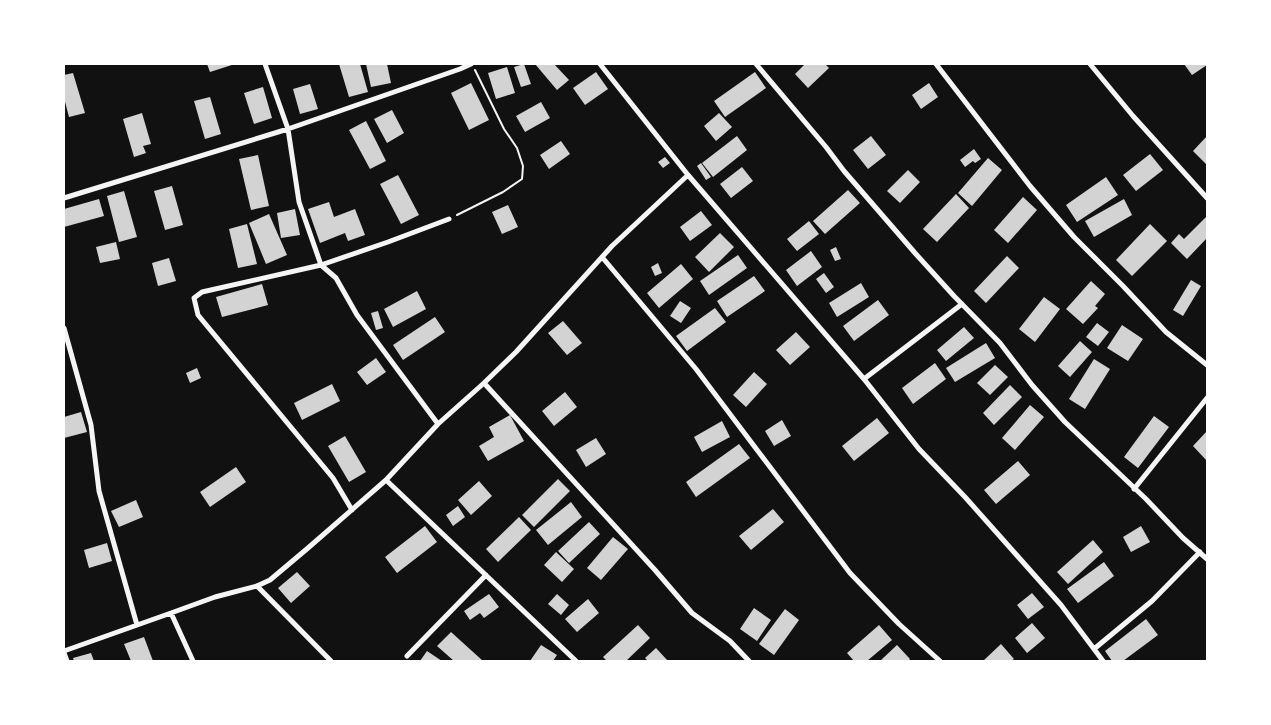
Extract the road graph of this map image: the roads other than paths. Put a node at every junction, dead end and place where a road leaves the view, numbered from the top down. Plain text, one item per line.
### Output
1 (265, 64) edge
2 (471, 64) edge
3 (600, 64) edge
4 (756, 64) edge
5 (944, 64) edge
6 (1090, 64) edge
7 (937, 66) edge
8 (288, 129) junction
9 (688, 174) junction
10 (64, 198) edge
11 (1207, 198) edge
12 (449, 219) road end
13 (602, 257) junction
14 (320, 265) junction
15 (962, 304) junction
16 (64, 328) edge
17 (1207, 365) edge
18 (864, 379) junction
19 (484, 383) junction
20 (1207, 398) edge
21 (438, 424) junction
22 (386, 480) junction
23 (1134, 488) junction
24 (352, 510) junction
25 (1200, 552) junction
26 (1207, 559) edge
27 (486, 575) junction
28 (257, 586) junction
29 (171, 612) junction
30 (137, 625) junction
31 (1094, 649) junction
32 (64, 652) edge
33 (407, 656) dead end
34 (67, 661) edge
35 (193, 661) edge
36 (331, 661) edge
37 (576, 661) edge
38 (749, 661) edge
39 (940, 661) edge
40 (1103, 661) edge

1 - 8 street
2 - 8 street
3 - 9 street
4 - 15 street
5 - 7 street
6 - 11 street
7 - 17 street
8 - 10 street
8 - 14 street
9 - 13 street
9 - 18 street
12 - 14 street
13 - 19 street
13 - 39 street
14 - 21 street
14 - 24 street
15 - 18 street
15 - 23 street
16 - 30 street
18 - 31 street
19 - 21 street
19 - 38 street
20 - 23 street
21 - 22 street
22 - 24 street
22 - 27 street
23 - 25 street
24 - 28 street
25 - 26 street
25 - 31 street
27 - 33 street
27 - 37 street
28 - 29 street
28 - 36 street
29 - 30 street
29 - 35 street
30 - 32 street
31 - 40 street
32 - 34 street

